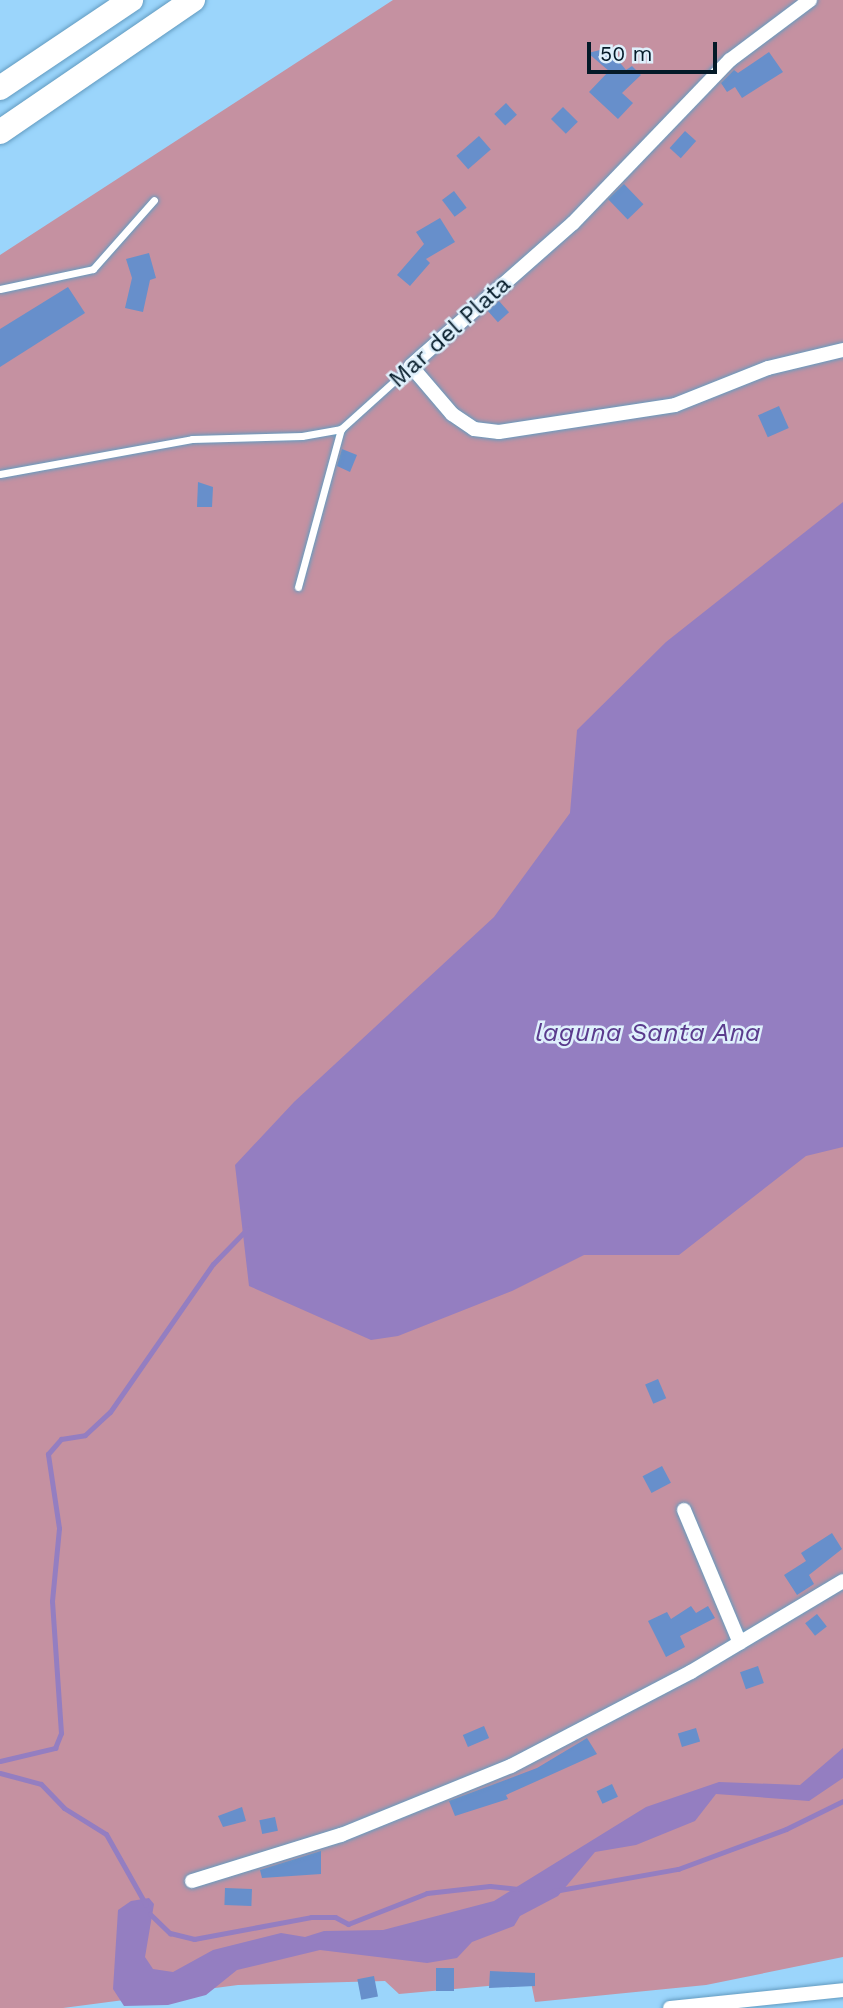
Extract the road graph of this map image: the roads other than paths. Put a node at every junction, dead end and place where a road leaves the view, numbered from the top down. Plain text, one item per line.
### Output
1 (131, 0) edge
2 (193, 0) edge
3 (810, 0) edge
4 (0, 88) edge
5 (0, 132) edge
6 (154, 200) dead end
7 (0, 289) edge
8 (843, 350) edge
9 (411, 366) junction
10 (341, 429) junction
11 (0, 474) edge
12 (298, 587) dead end
13 (684, 1510) dead end
14 (843, 1581) edge
15 (740, 1643) junction
16 (192, 1881) dead end
17 (843, 1990) edge
18 (670, 2008) edge

1 - 4 highway
2 - 5 highway
3 - 9 street, Mar del Plata
6 - 7 lane
8 - 9 street
9 - 10 lane, Mar del Plata
10 - 11 lane
10 - 12 lane
13 - 15 street
14 - 15 street
15 - 16 street
17 - 18 street

